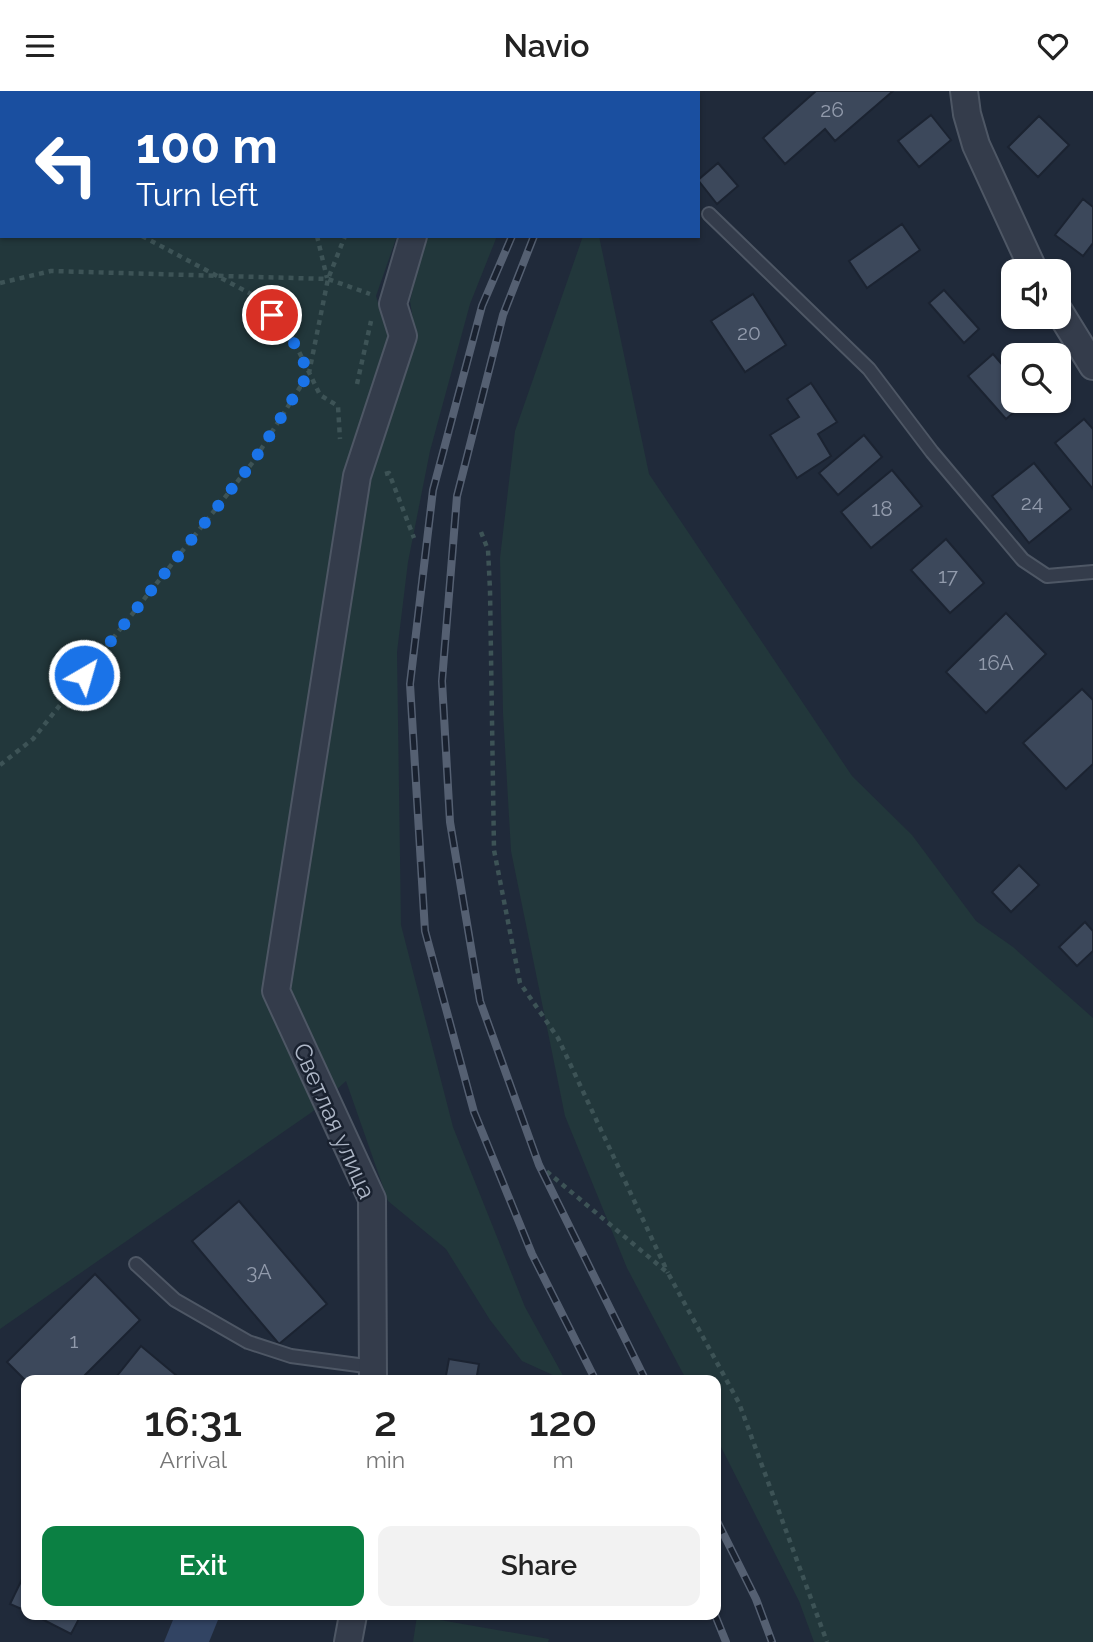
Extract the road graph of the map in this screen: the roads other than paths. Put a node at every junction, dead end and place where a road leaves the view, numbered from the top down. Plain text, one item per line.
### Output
1 (964, 91) edge
2 (709, 214) dead end
3 (412, 238) edge
4 (1028, 259) edge
5 (1070, 329) edge
6 (1093, 366) edge
7 (1093, 572) edge
8 (136, 1264) dead end
9 (373, 1374) edge
10 (352, 1620) edge
11 (348, 1642) edge

1 - 4 street
2 - 7 lane
3 - 9 street, Светлая улица
5 - 6 street
8 - 9 lane
10 - 11 street

